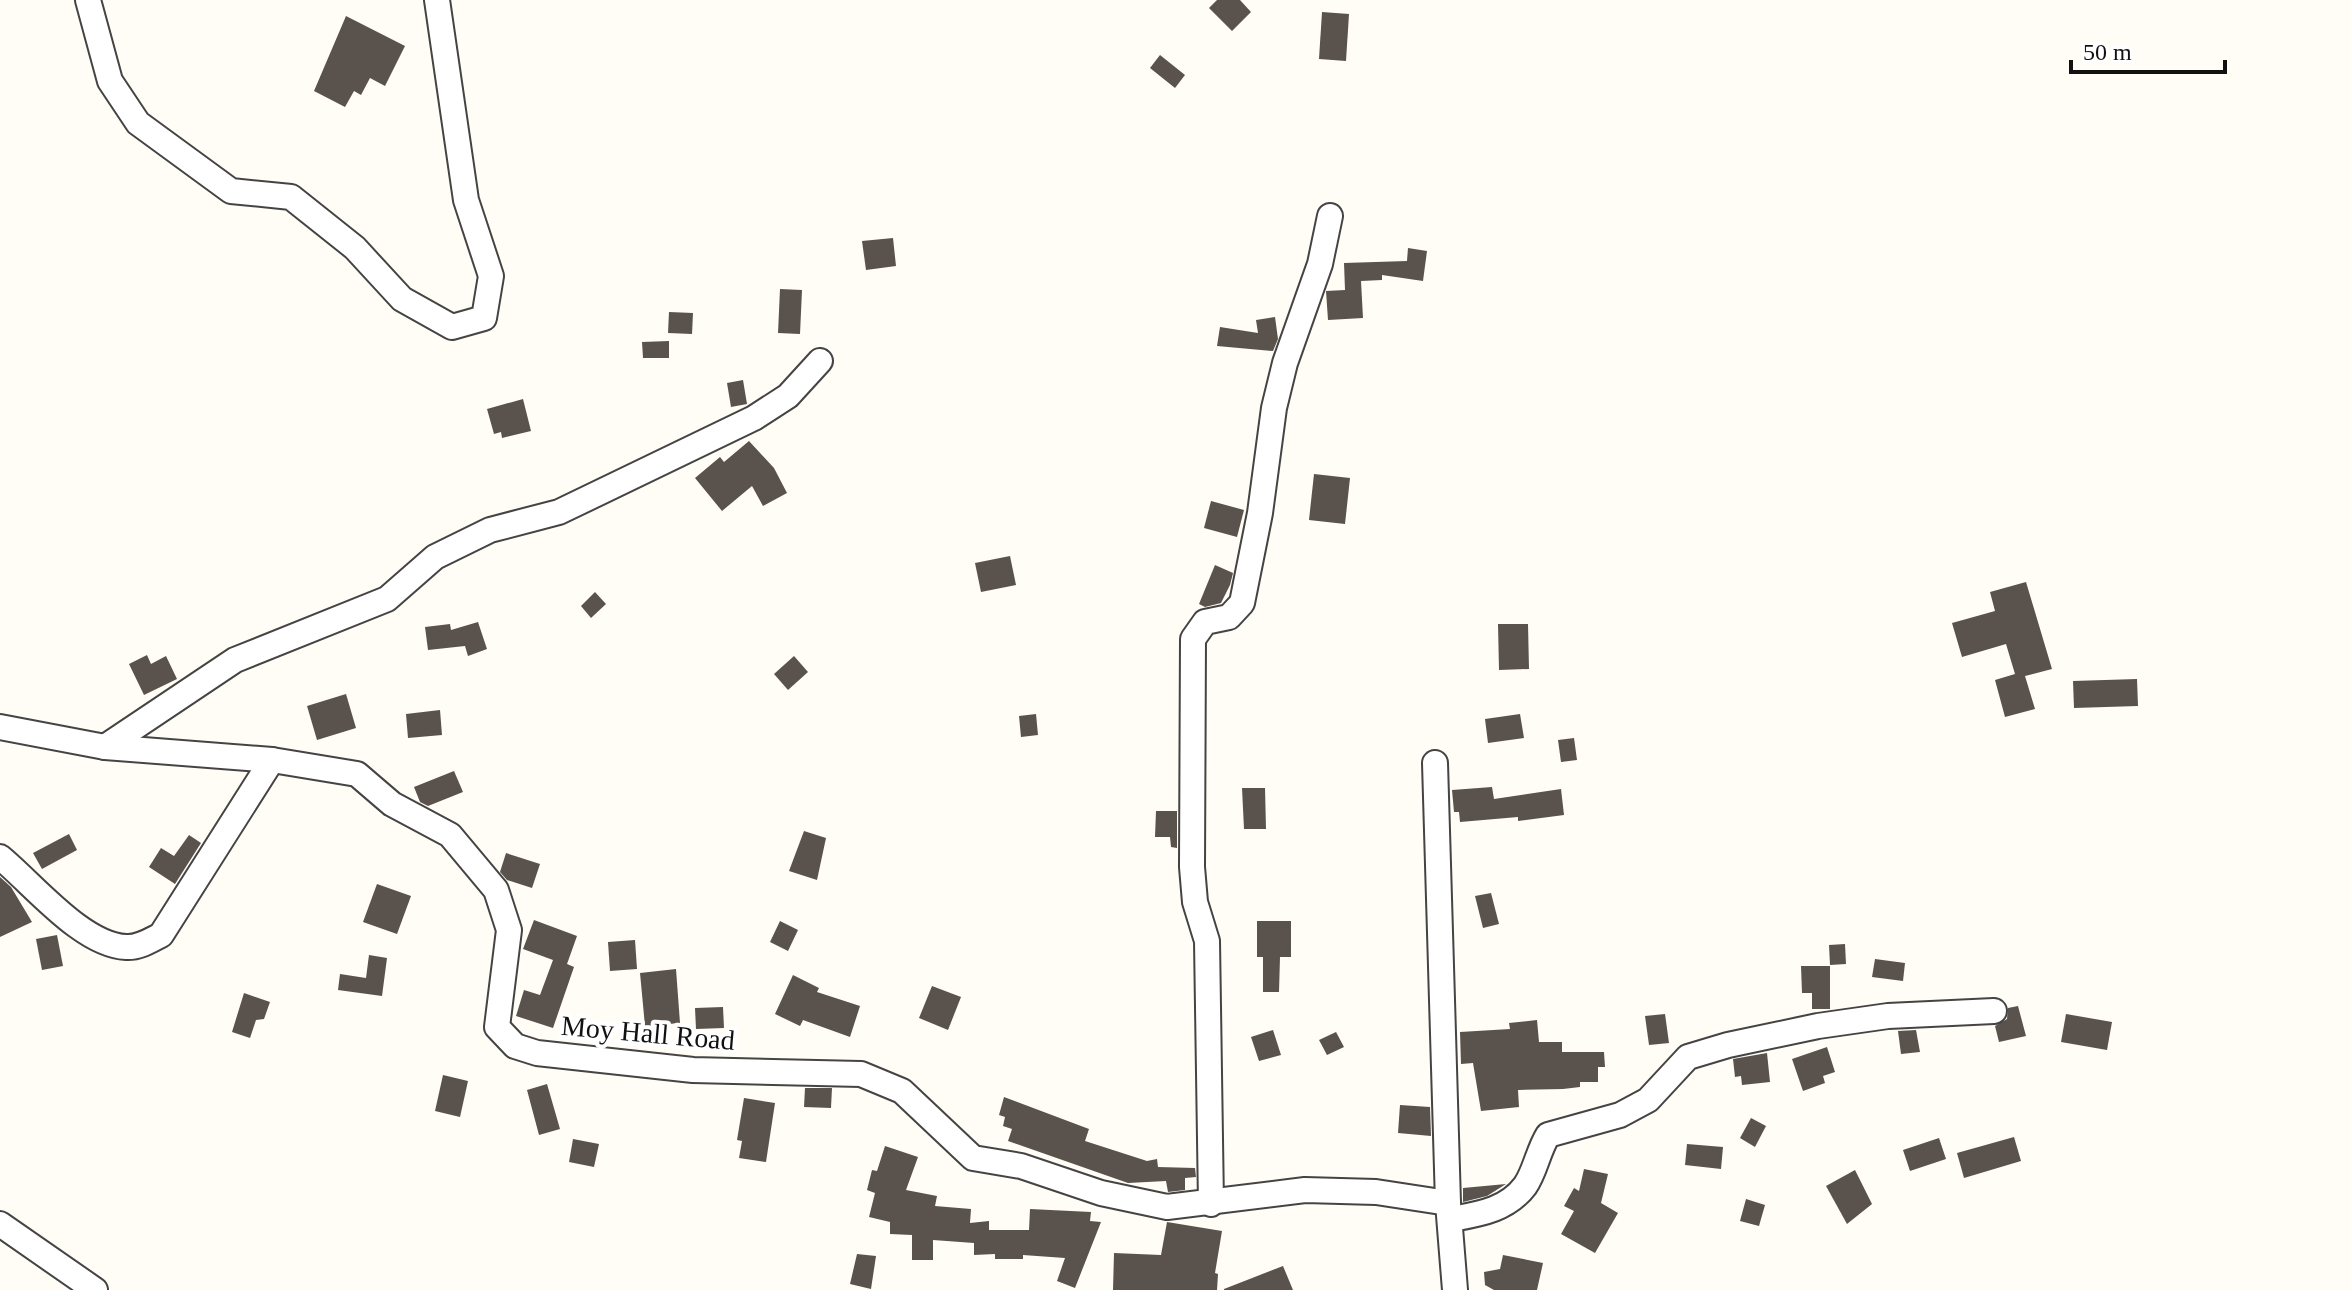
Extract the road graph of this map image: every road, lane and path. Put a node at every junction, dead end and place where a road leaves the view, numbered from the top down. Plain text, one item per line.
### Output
1 (88, 0) edge
2 (437, 0) edge
3 (1330, 216) dead end
4 (820, 361) dead end
5 (0, 727) edge
6 (105, 747) junction
7 (272, 760) junction
8 (1435, 763) dead end
9 (0, 857) edge
10 (1994, 1011) dead end
11 (1211, 1204) junction
12 (1450, 1211) junction
13 (0, 1224) edge
14 (95, 1290) edge
15 (1455, 1290) edge

1 - 2 street
3 - 11 street
4 - 6 street
5 - 6 street, Moy Hall Road
6 - 7 street, Moy Hall Road
7 - 9 street
7 - 11 street, Moy Hall Road
8 - 12 street
10 - 12 street
11 - 12 street, Moy Hall Road
12 - 15 street
13 - 14 street

